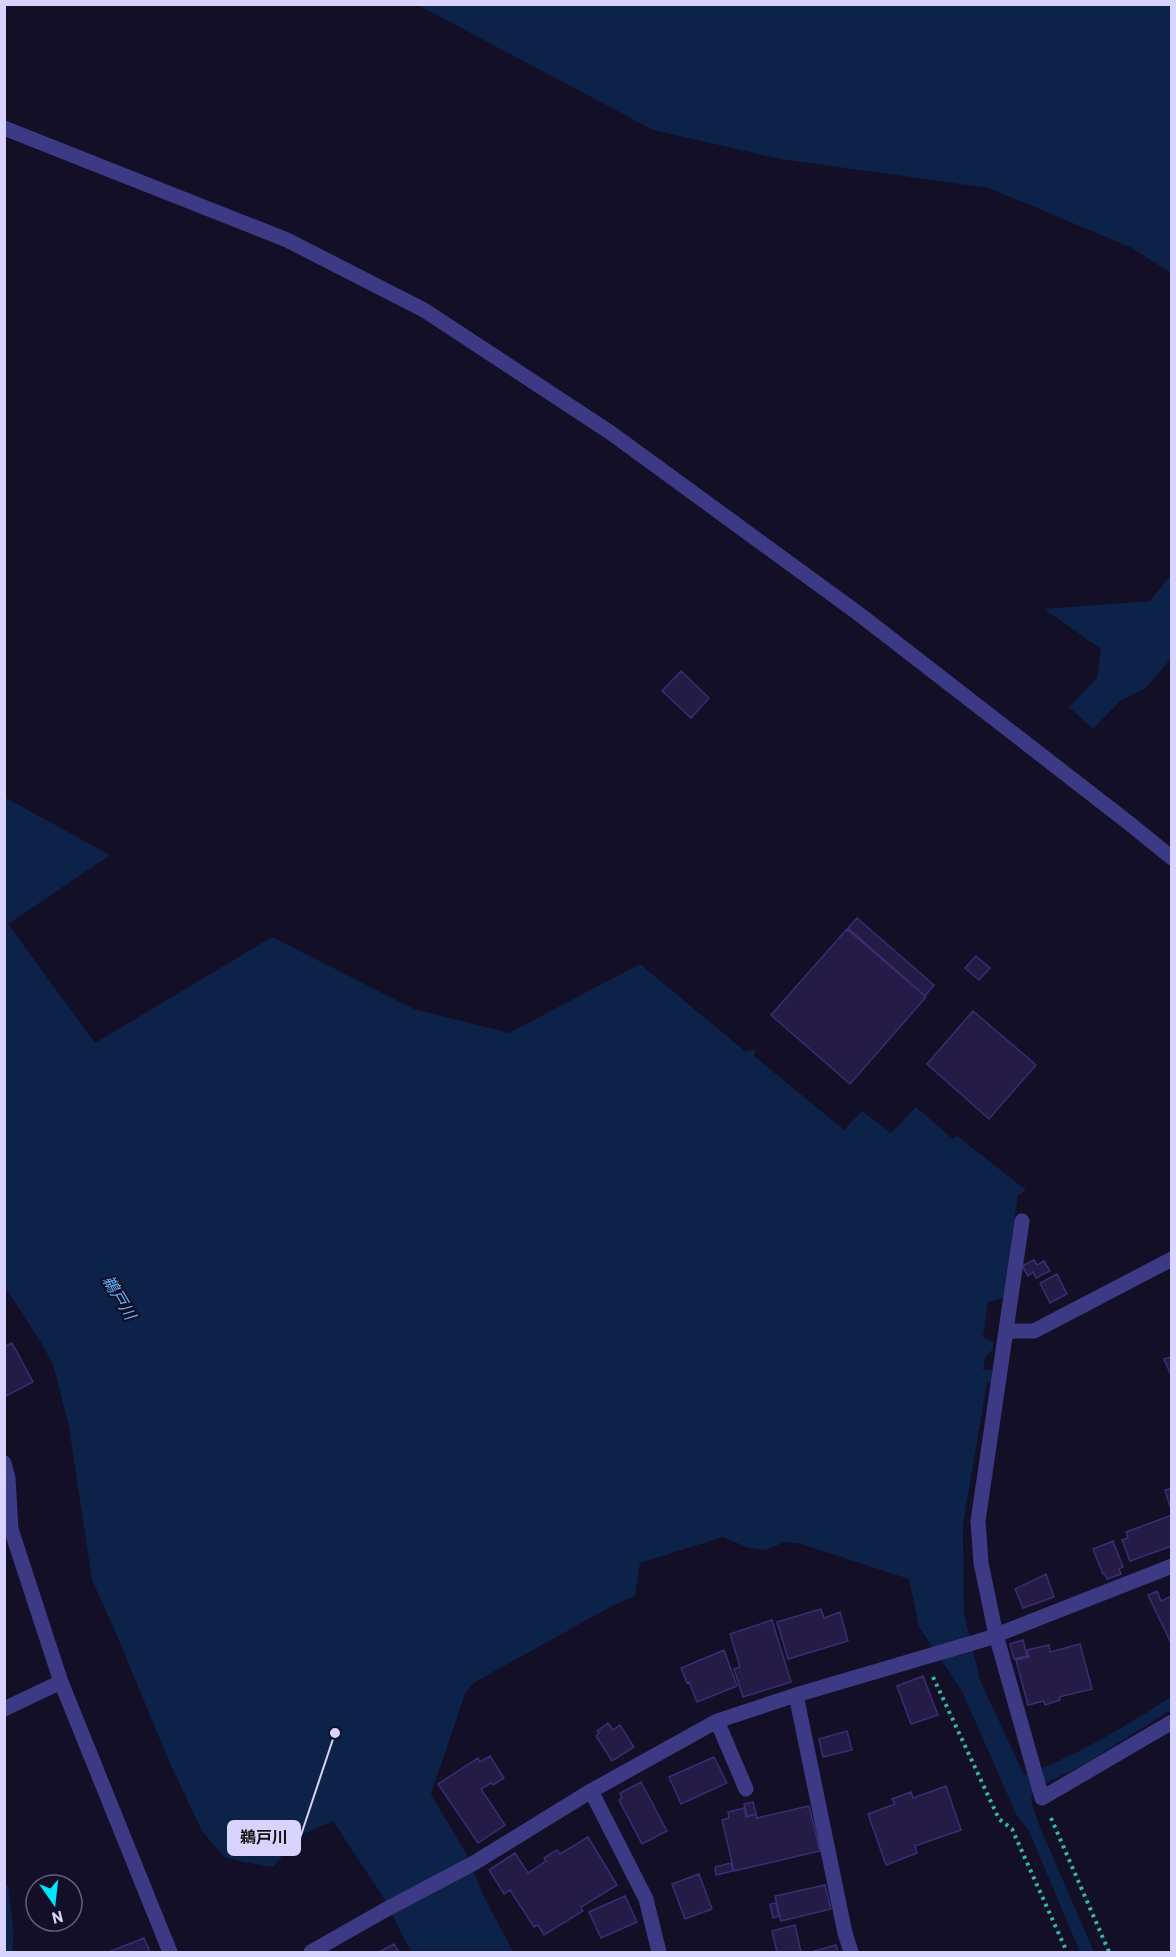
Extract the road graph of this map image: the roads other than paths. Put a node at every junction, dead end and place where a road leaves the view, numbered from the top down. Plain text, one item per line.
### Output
1 (4, 128) edge
2 (1172, 858) edge
3 (1022, 1221) dead end
4 (1172, 1259) edge
5 (1006, 1331) junction
6 (4, 1463) edge
7 (1172, 1566) edge
8 (991, 1637) junction
9 (61, 1682) junction
10 (796, 1695) junction
11 (4, 1709) edge
12 (717, 1721) junction
13 (1172, 1722) edge
14 (746, 1789) dead end
15 (591, 1791) junction
16 (170, 1953) edge
17 (310, 1953) edge
18 (659, 1953) edge
19 (851, 1953) edge

1 - 2 street
3 - 5 street
4 - 5 street
5 - 8 street
6 - 9 street
7 - 8 street
8 - 10 street
8 - 13 street
9 - 11 street
9 - 16 street
10 - 12 street
10 - 19 street
12 - 14 street
12 - 15 street
15 - 17 street
15 - 18 street

